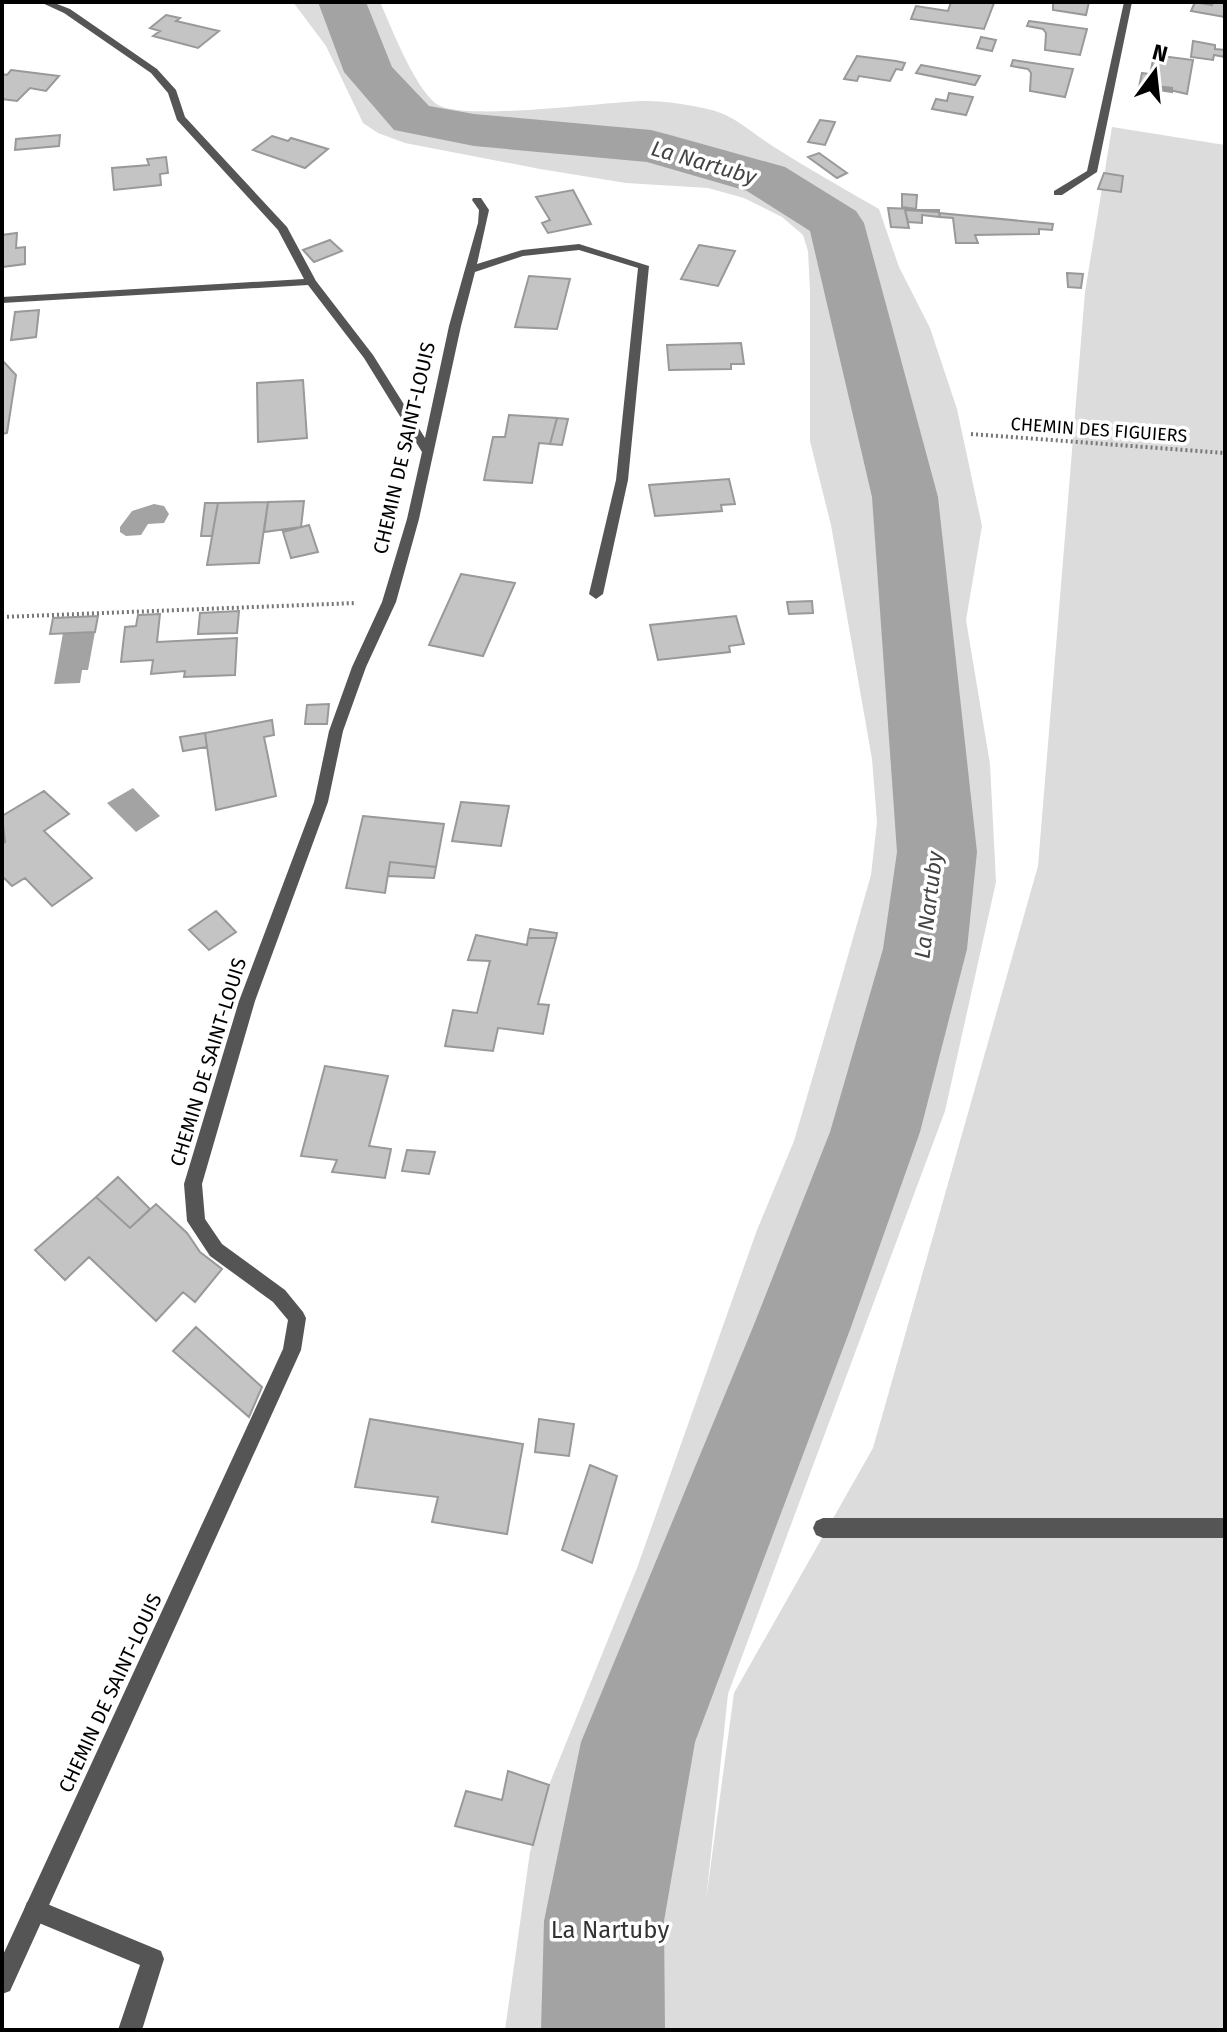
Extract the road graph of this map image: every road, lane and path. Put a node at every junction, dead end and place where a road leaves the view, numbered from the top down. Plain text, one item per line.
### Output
1 (44, 2) edge
2 (1128, 2) edge
3 (1058, 193) dead end
4 (477, 200) dead end
5 (470, 270) junction
6 (311, 282) junction
7 (2, 300) edge
8 (971, 434) dead end
9 (427, 451) junction
10 (1225, 453) edge
11 (596, 594) dead end
12 (389, 602) junction
13 (2, 617) edge
14 (823, 1528) dead end
15 (1225, 1528) edge
16 (35, 1910) junction
17 (2, 1983) edge
18 (130, 2030) edge

1 - 6 street
2 - 3 street
4 - 5 street, CHEMIN DE SAINT-LOUIS
5 - 9 street, CHEMIN DE SAINT-LOUIS
5 - 11 street
6 - 7 street
6 - 9 street
8 - 10 path, CHEMIN DES FIGUIERS
9 - 12 street, CHEMIN DE SAINT-LOUIS
12 - 13 path
12 - 16 street, CHEMIN DE SAINT-LOUIS
14 - 15 street
16 - 17 street, CHEMIN DE SAINT-LOUIS
16 - 18 street

